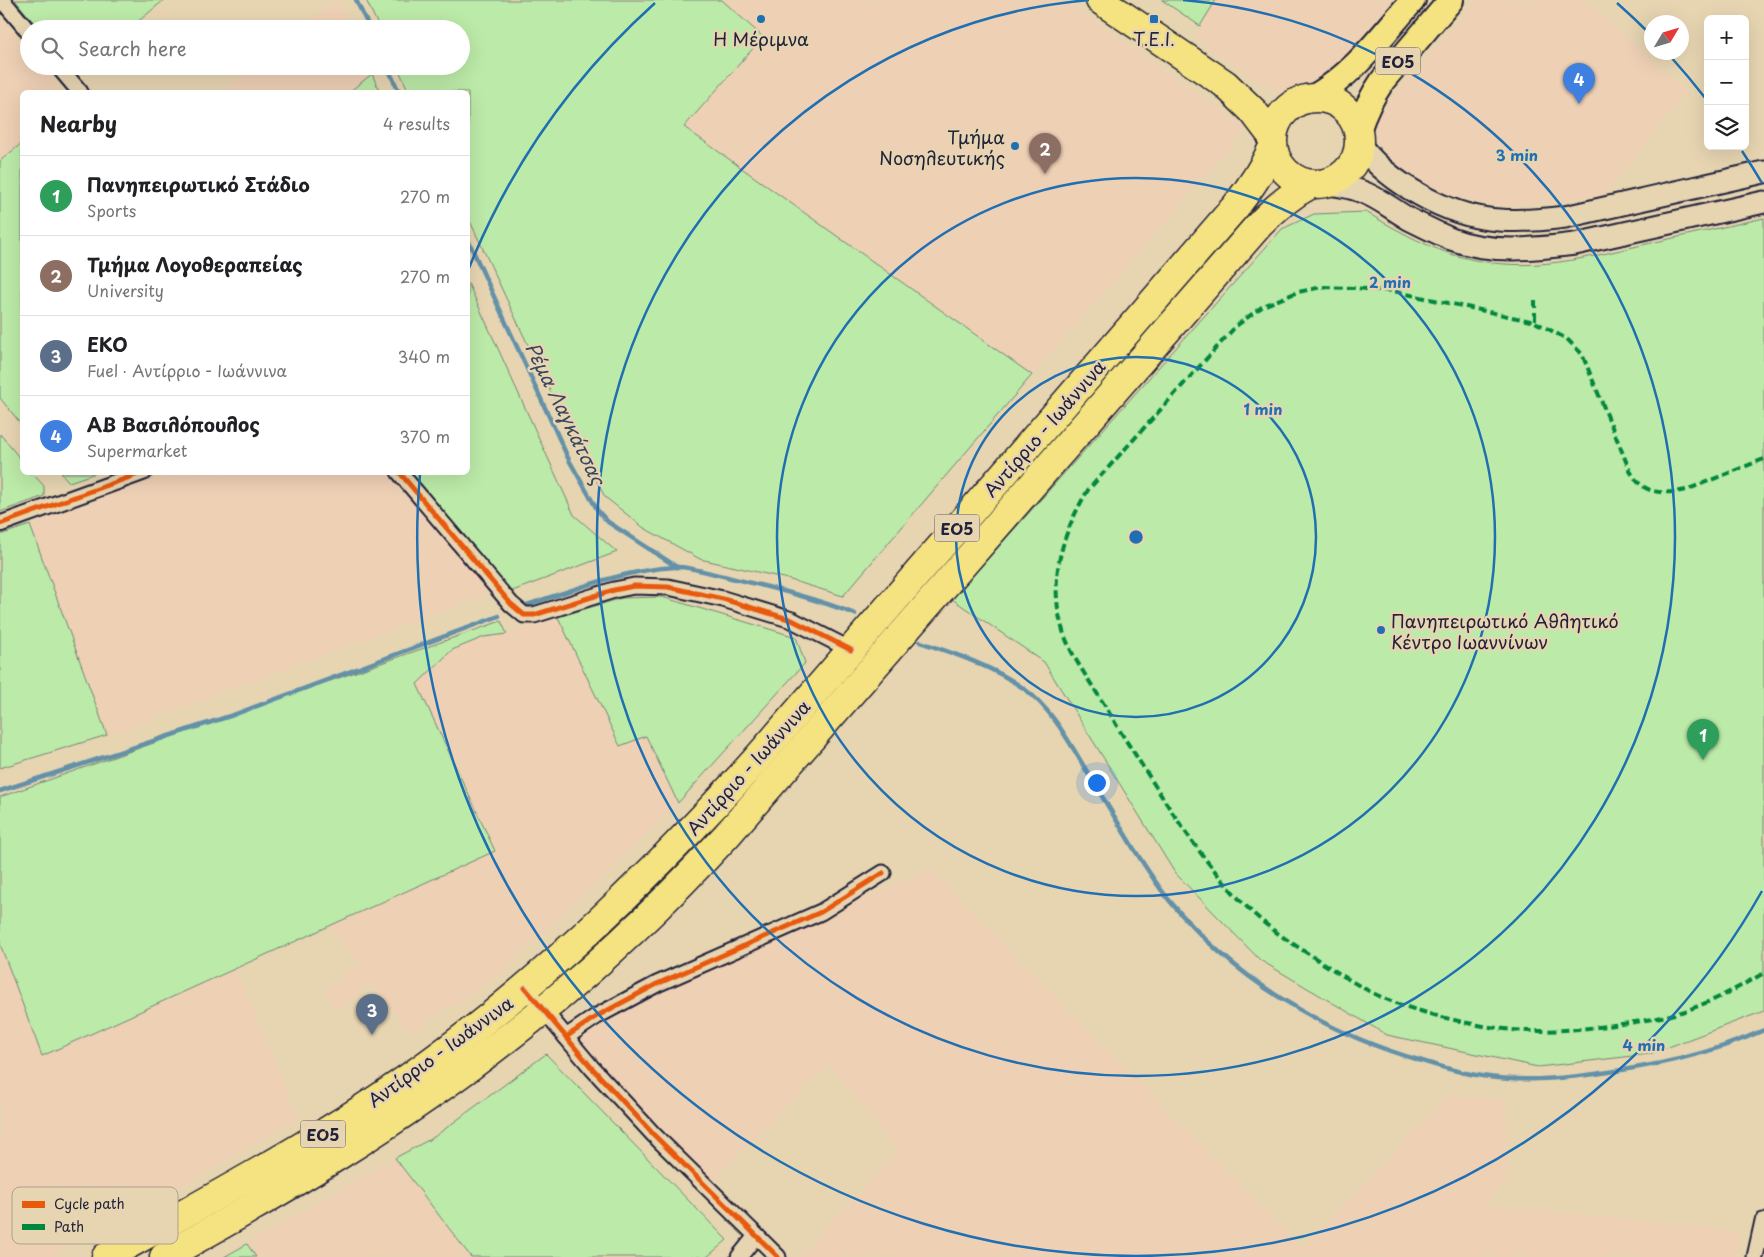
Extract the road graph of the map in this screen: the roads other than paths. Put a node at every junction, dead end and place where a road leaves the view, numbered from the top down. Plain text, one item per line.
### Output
1 (2, 0) edge
2 (1100, 0) edge
3 (1413, 0) edge
4 (1451, 0) edge
5 (20, 21) edge
6 (66, 75) edge
7 (1225, 84) junction
8 (78, 90) edge
9 (1306, 99) junction
10 (1358, 137) junction
11 (1273, 142) junction
12 (1764, 172) edge
13 (1316, 184) junction
14 (1764, 202) edge
15 (136, 475) edge
16 (402, 475) edge
17 (0, 524) edge
18 (851, 650) junction
19 (883, 873) dead end
20 (525, 988) junction
21 (543, 1010) junction
22 (566, 1037) junction
23 (178, 1217) edge
24 (1763, 1221) edge
25 (756, 1236) junction
26 (129, 1244) edge
27 (106, 1257) edge
28 (164, 1257) edge
29 (739, 1257) edge
30 (778, 1257) edge
31 (1755, 1257) edge

1 - 5 street
2 - 7 highway
3 - 9 main road, ΕΟ5
4 - 10 main road, ΕΟ5
6 - 8 street
7 - 9 highway
7 - 11 highway
9 - 10 highway
9 - 11 highway, ΕΟ5
10 - 12 main road
10 - 13 highway, ΕΟ5
11 - 13 highway
11 - 18 highway, Αντίρριο - Ιωάννινα / ΕΟ5
13 - 14 main road
13 - 21 highway, Αντίρριο - Ιωάννινα / ΕΟ5
15 - 17 street
16 - 18 street
18 - 20 highway, Αντίρριο - Ιωάννινα / ΕΟ5
19 - 22 street
20 - 21 street
20 - 23 highway, Αντίρριο - Ιωάννινα / ΕΟ5
21 - 22 street
21 - 28 highway, Αντίρριο - Ιωάννινα / ΕΟ5
22 - 25 street
24 - 31 street
25 - 29 street
25 - 30 street
26 - 27 highway, Αντίρριο - Ιωάννινα / ΕΟ5

